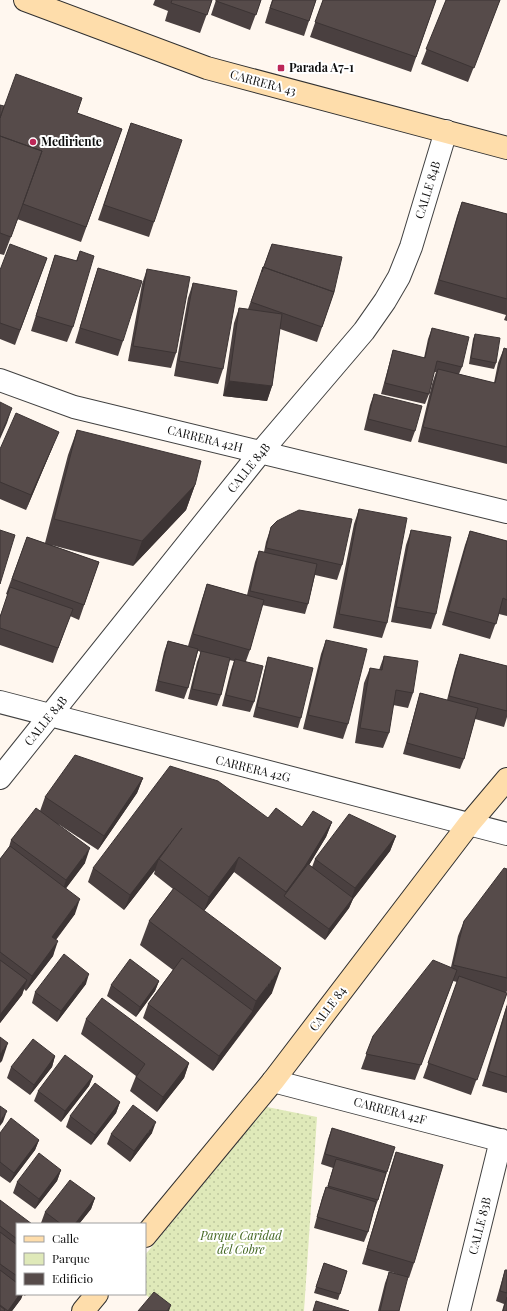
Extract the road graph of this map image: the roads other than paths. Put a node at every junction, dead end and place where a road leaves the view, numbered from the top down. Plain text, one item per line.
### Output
1 (24, 0) edge
2 (446, 131) junction
3 (507, 148) edge
4 (0, 380) edge
5 (260, 453) junction
6 (507, 512) edge
7 (0, 702) edge
8 (50, 716) junction
9 (0, 778) edge
10 (507, 778) edge
11 (469, 824) junction
12 (507, 834) edge
13 (273, 1081) junction
14 (504, 1141) edge
15 (146, 1235) edge
16 (96, 1295) edge
17 (83, 1311) edge
18 (459, 1311) edge

1 - 2 street, CARRERA 43
2 - 3 street, CARRERA 43
2 - 5 street, CALLE 84B
4 - 5 street, CARRERA 42H
5 - 6 street, CARRERA 42H
5 - 8 street, CALLE 84B
7 - 8 street, CARRERA 42G
8 - 9 street, CALLE 84B
8 - 11 street, CARRERA 42G
10 - 11 street, CALLE 84
11 - 12 street, CARRERA 42G
11 - 13 street, CALLE 84
13 - 14 street, CARRERA 42F
13 - 15 street, CALLE 84
14 - 18 street, CALLE 83B
16 - 17 street

